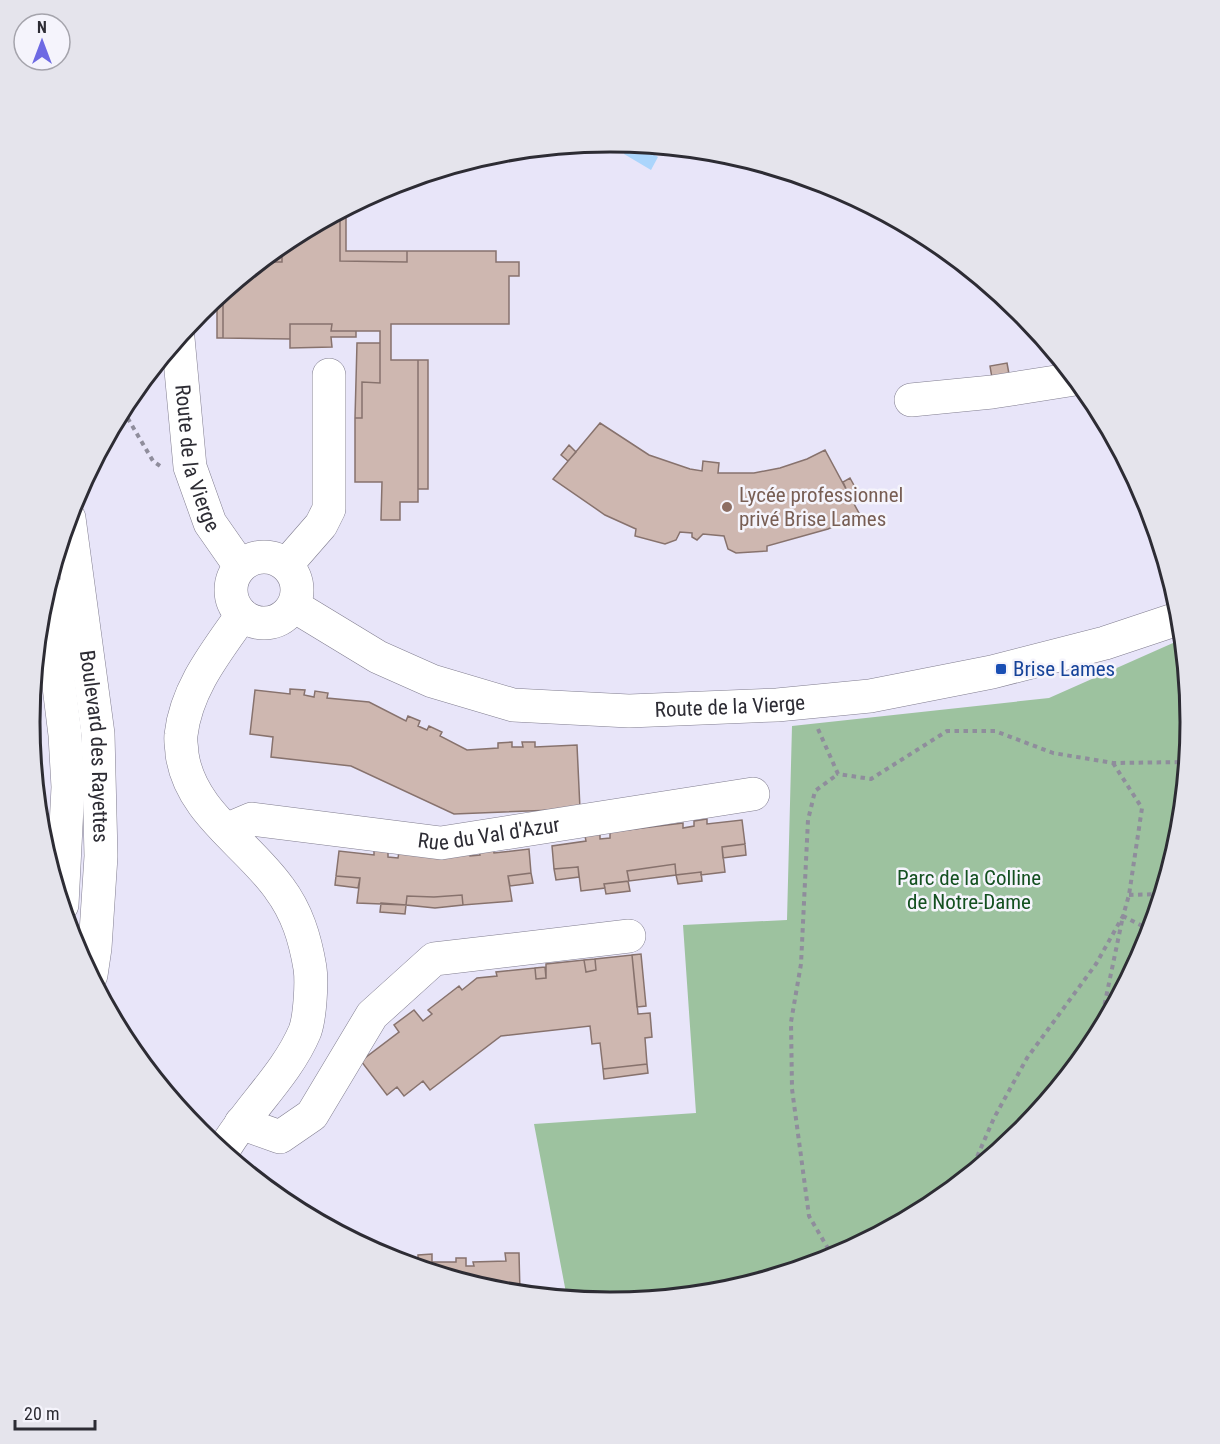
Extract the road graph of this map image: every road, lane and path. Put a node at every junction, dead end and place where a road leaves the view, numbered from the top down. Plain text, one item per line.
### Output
1 (179, 350) edge
2 (329, 375) dead end
3 (1066, 380) edge
4 (911, 400) dead end
5 (129, 418) edge
6 (190, 467) junction
7 (71, 541) edge
8 (287, 564) junction
9 (240, 566) junction
10 (294, 606) junction
11 (242, 615) junction
12 (50, 616) edge
13 (1171, 621) edge
14 (806, 702) junction
15 (1178, 762) edge
16 (1113, 763) junction
17 (837, 774) junction
18 (753, 794) dead end
19 (226, 830) junction
20 (63, 880) edge
21 (1152, 894) edge
22 (1129, 895) junction
23 (1123, 916) junction
24 (1141, 926) edge
25 (629, 936) dead end
26 (93, 961) edge
27 (1105, 1004) edge
28 (241, 1123) junction
29 (228, 1144) edge
30 (977, 1157) edge
31 (828, 1248) edge

1 - 6 street, Route de la Vierge
2 - 8 street
3 - 4 street
5 - 6 path
6 - 9 street, Route de la Vierge
7 - 26 street, Boulevard des Rayettes
8 - 9 street
8 - 10 street
9 - 11 street
10 - 11 street
10 - 14 street, Route de la Vierge
11 - 19 street
12 - 20 street, Boulevard des Rayettes
13 - 14 street, Route de la Vierge
14 - 17 path
15 - 16 path
16 - 17 path
16 - 22 path
17 - 31 path
18 - 19 street, Rue du Val d'Azur
19 - 28 street
21 - 22 path
22 - 23 path
23 - 24 path
23 - 27 path
23 - 30 path
25 - 28 street
28 - 29 street

